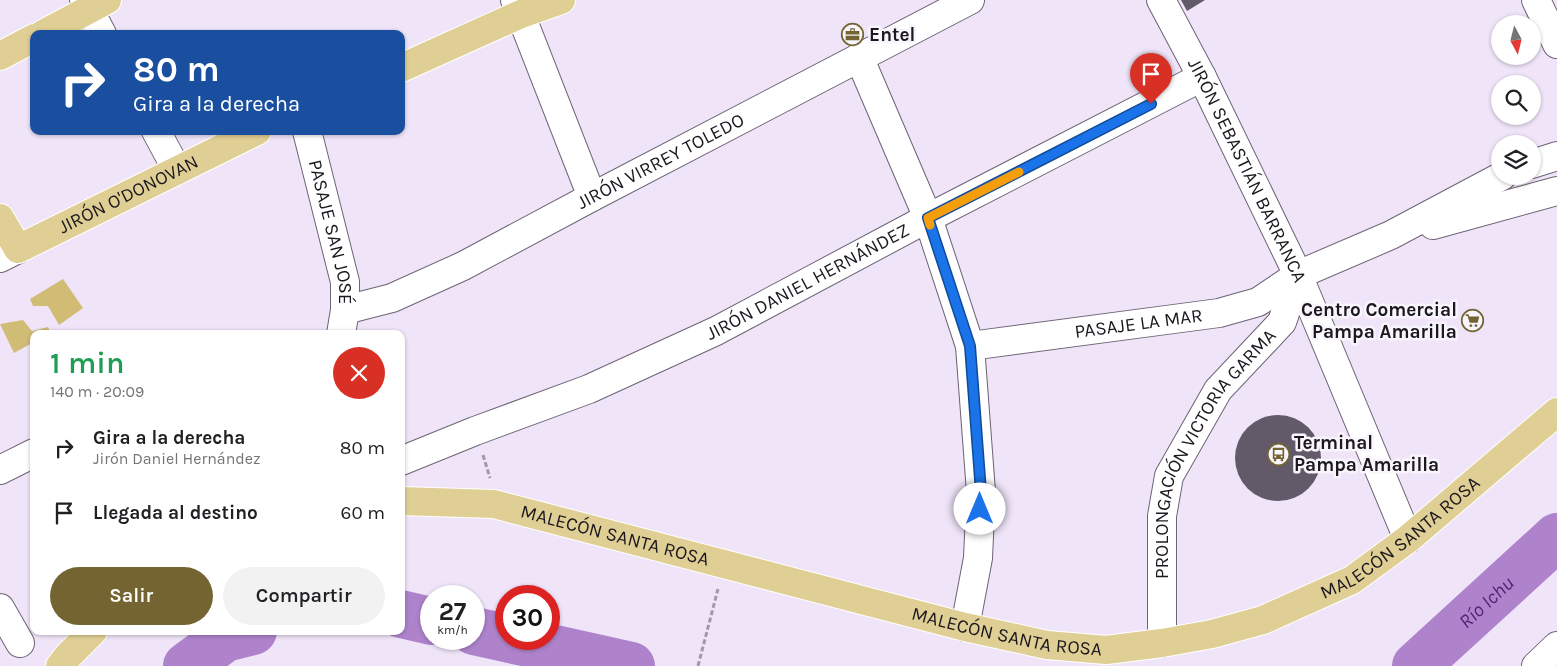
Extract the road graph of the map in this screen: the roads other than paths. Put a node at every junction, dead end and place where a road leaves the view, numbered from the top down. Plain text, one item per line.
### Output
1 (561, 0) edge
2 (970, 0) edge
3 (1161, 0) edge
4 (1536, 0) edge
5 (93, 3) edge
6 (518, 7) edge
7 (49, 30) edge
8 (101, 30) edge
9 (30, 40) edge
10 (1557, 44) edge
11 (0, 56) edge
12 (859, 57) junction
13 (405, 66) edge
14 (1202, 77) junction
15 (158, 135) edge
16 (249, 135) edge
17 (308, 135) edge
18 (1557, 156) edge
19 (1541, 161) edge
20 (177, 170) junction
21 (1491, 182) edge
22 (1557, 191) edge
23 (592, 197) junction
24 (0, 218) edge
25 (928, 218) junction
26 (1391, 235) junction
27 (9, 254) edge
28 (1298, 275) junction
29 (343, 322) edge
30 (970, 346) junction
31 (1557, 412) edge
32 (30, 454) edge
33 (405, 459) edge
34 (0, 470) edge
35 (405, 501) edge
36 (1408, 539) junction
37 (0, 608) edge
38 (965, 627) junction
39 (90, 635) edge
40 (20, 643) dead end
41 (1162, 643) junction
42 (1557, 646) edge
43 (60, 666) edge
44 (1536, 666) edge

1 - 6 main road
2 - 12 street, JIRÓN VIRREY TOLEDO
3 - 14 street, JIRÓN SEBASTIÁN BARRANCA
4 - 10 street
5 - 7 main road
5 - 8 street
6 - 13 main road
6 - 23 street
9 - 11 main road
12 - 23 street, JIRÓN VIRREY TOLEDO
12 - 25 street
14 - 25 street, JIRÓN DANIEL HERNÁNDEZ
14 - 28 street, JIRÓN SEBASTIÁN BARRANCA
15 - 20 street
16 - 20 main road, JIRÓN O'DONOVAN
17 - 29 street, PASAJE SAN JOSÉ
18 - 19 street
20 - 27 main road, JIRÓN O'DONOVAN
21 - 26 street
22 - 26 street
23 - 29 street, JIRÓN VIRREY TOLEDO
24 - 27 main road
25 - 30 street
25 - 33 street, JIRÓN DANIEL HERNÁNDEZ
26 - 28 street, PASAJE LA MAR
28 - 30 street, PASAJE LA MAR
28 - 36 street, JIRÓN SEBASTIÁN BARRANCA
28 - 41 street, PROLONGACIÓN VICTORIA GARMA
30 - 38 street
31 - 36 main road, MALECÓN SANTA ROSA
32 - 34 street
35 - 38 main road, MALECÓN SANTA ROSA
36 - 41 main road, MALECÓN SANTA ROSA
37 - 40 street
38 - 41 main road, MALECÓN SANTA ROSA
39 - 43 main road
42 - 44 street

